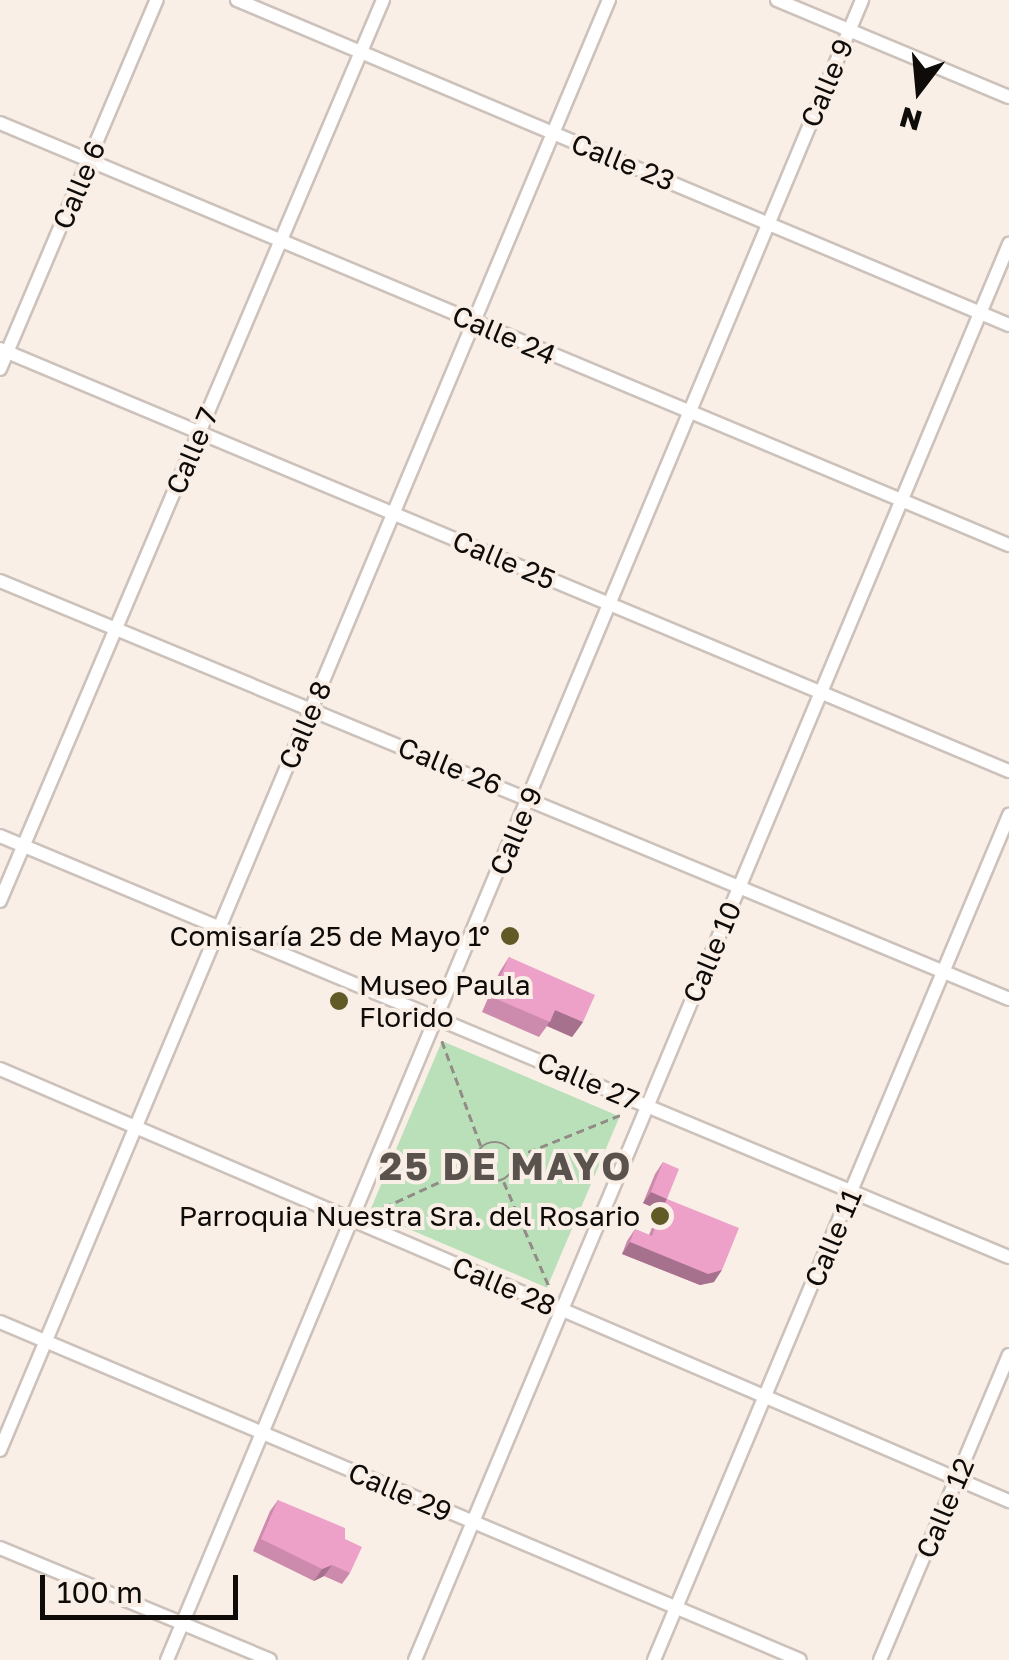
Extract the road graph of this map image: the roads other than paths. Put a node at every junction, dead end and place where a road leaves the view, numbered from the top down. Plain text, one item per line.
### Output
1 (157, 0) edge
2 (237, 0) edge
3 (383, 0) edge
4 (609, 0) edge
5 (776, 0) edge
6 (862, 0) edge
7 (849, 30) junction
8 (361, 52) junction
9 (1009, 96) edge
10 (0, 123) edge
11 (553, 133) junction
12 (90, 161) junction
13 (768, 222) junction
14 (280, 240) junction
15 (1009, 244) edge
16 (981, 313) junction
17 (473, 322) junction
18 (1009, 324) edge
19 (4, 350) edge
20 (0, 370) edge
21 (689, 413) junction
22 (200, 432) junction
23 (901, 500) junction
24 (393, 514) junction
25 (1009, 545) edge
26 (0, 581) edge
27 (610, 605) junction
28 (118, 629) junction
29 (820, 692) junction
30 (311, 709) junction
31 (1009, 770) edge
32 (529, 799) junction
33 (1009, 815) edge
34 (0, 836) edge
35 (23, 845) junction
36 (739, 888) junction
37 (0, 901) edge
38 (220, 930) junction
39 (944, 972) junction
40 (1009, 1000) edge
41 (437, 1016) junction
42 (0, 1070) edge
43 (647, 1106) junction
44 (136, 1128) junction
45 (852, 1192) junction
46 (352, 1221) junction
47 (1009, 1257) edge
48 (563, 1311) junction
49 (0, 1322) edge
50 (44, 1341) junction
51 (1009, 1355) edge
52 (765, 1398) junction
53 (261, 1434) junction
54 (0, 1450) edge
55 (958, 1480) junction
56 (1009, 1501) edge
57 (473, 1523) junction
58 (0, 1548) edge
59 (676, 1608) junction
60 (183, 1623) junction
61 (167, 1660) edge
62 (270, 1660) edge
63 (415, 1660) edge
64 (654, 1660) edge
65 (800, 1660) edge
66 (880, 1660) edge

1 - 12 street, Calle 6
2 - 8 street, Calle 23
3 - 8 street, Calle 7
4 - 11 street, Calle 8
5 - 7 street
6 - 7 street, Calle 9
7 - 9 street
7 - 13 street, Calle 9
8 - 11 street, Calle 23
8 - 14 street, Calle 7
10 - 12 street, Calle 24
11 - 13 street, Calle 23
11 - 17 street, Calle 8
12 - 14 street, Calle 24
12 - 19 street, Calle 6
13 - 16 street, Calle 23
13 - 21 street, Calle 9
14 - 17 street, Calle 24
14 - 22 street, Calle 7
15 - 16 street, Calle 10
16 - 18 street, Calle 23
16 - 23 street, Calle 10
17 - 21 street, Calle 24
17 - 24 street, Calle 8
19 - 20 street, Calle 6
19 - 22 street, Calle 25
21 - 23 street, Calle 24
21 - 27 street, Calle 9
22 - 24 street, Calle 25
22 - 28 street, Calle 7
23 - 25 street, Calle 24
23 - 29 street, Calle 10
24 - 27 street, Calle 25
24 - 30 street, Calle 8
26 - 28 street, Calle 26
27 - 29 street, Calle 25
27 - 32 street, Calle 9
28 - 30 street, Calle 26
28 - 35 street, Calle 7
29 - 31 street, Calle 25
29 - 36 street, Calle 10
30 - 32 street, Calle 26
30 - 38 street, Calle 8
32 - 36 street, Calle 26
32 - 41 street, Calle 9
33 - 39 street, Calle 11
34 - 35 street, Calle 27
35 - 37 street, Calle 7
35 - 38 street, Calle 27
36 - 39 street, Calle 26
36 - 43 street, Calle 10
38 - 41 street, Calle 27
38 - 44 street, Calle 8
39 - 40 street, Calle 26
39 - 45 street, Calle 11
41 - 43 street, Calle 27
41 - 46 street, Calle 9
42 - 44 street, Calle 28
43 - 45 street, Calle 27
43 - 48 street, Calle 10
44 - 46 street, Calle 28
44 - 50 street, Calle 8
45 - 47 street, Calle 27
45 - 52 street, Calle 11
46 - 48 street, Calle 28
46 - 53 street, Calle 9
48 - 52 street, Calle 28
48 - 57 street, Calle 10
49 - 50 street, Calle 29
50 - 53 street, Calle 29
50 - 54 street, Calle 8
51 - 55 street, Calle 12
52 - 55 street, Calle 28
52 - 59 street, Calle 11
53 - 57 street, Calle 29
53 - 60 street, Calle 9
55 - 56 street, Calle 28
55 - 66 street, Calle 12
57 - 59 street, Calle 29
57 - 63 street, Calle 10
58 - 60 street
59 - 64 street, Calle 11
59 - 65 street, Calle 29
60 - 61 street, Calle 9
60 - 62 street

